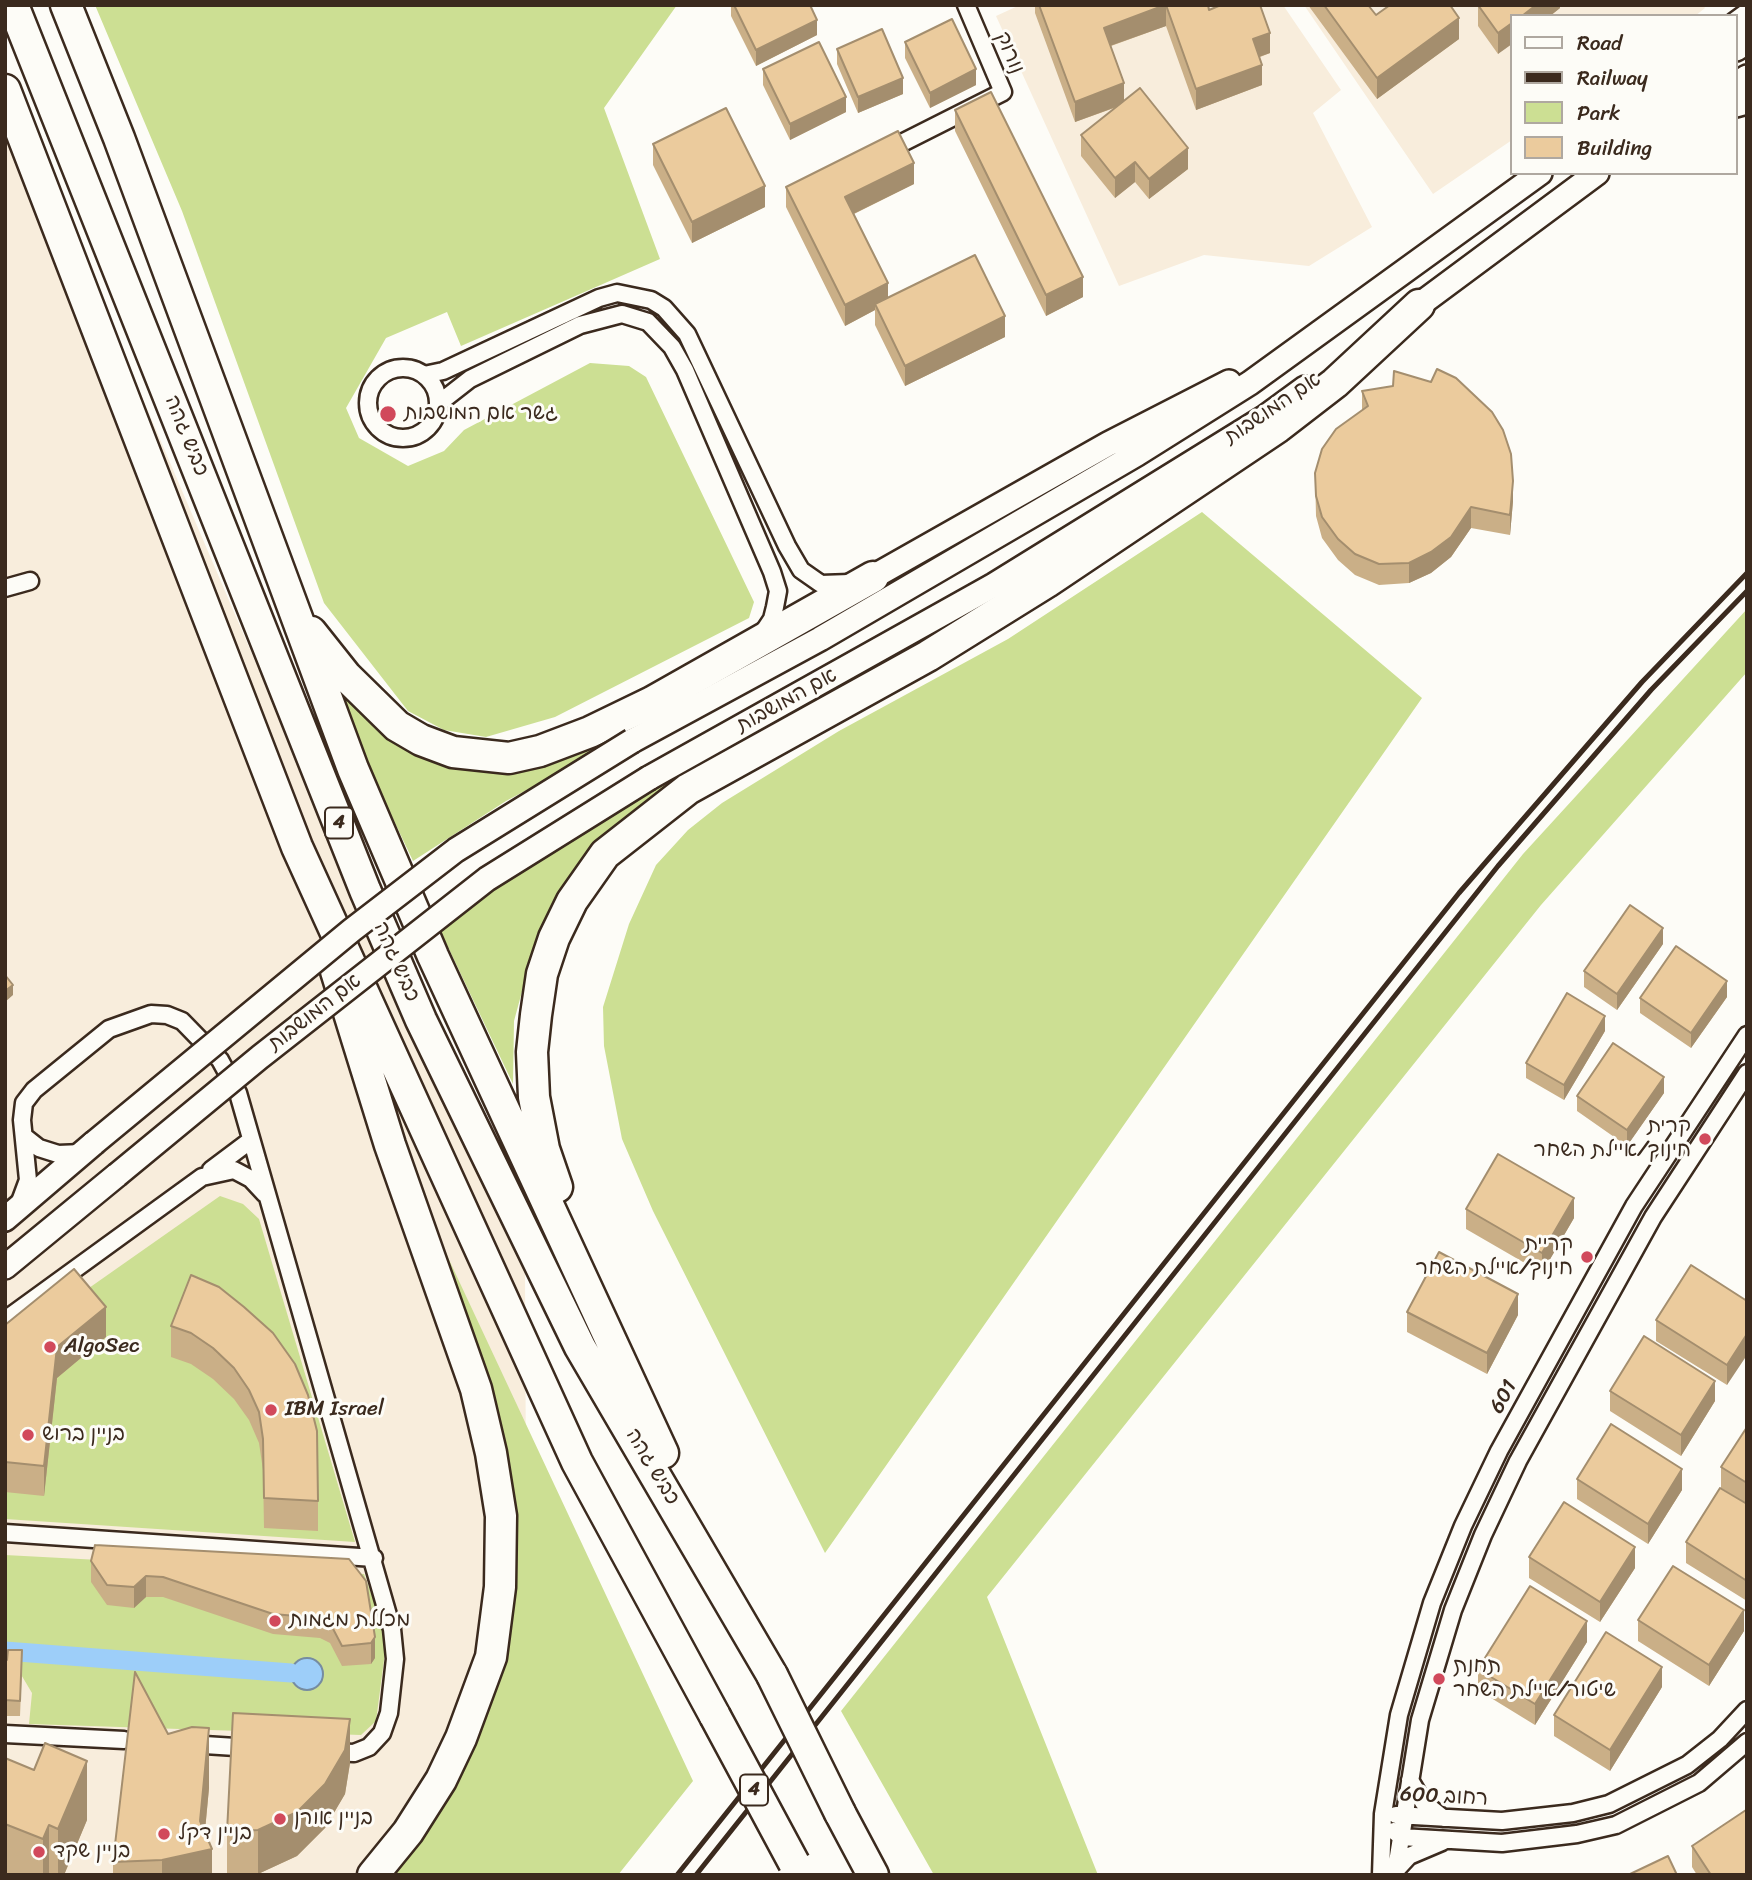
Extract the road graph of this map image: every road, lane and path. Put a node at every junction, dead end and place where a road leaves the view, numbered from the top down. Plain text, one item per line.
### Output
1 (13, 5) edge
2 (66, 5) edge
3 (966, 5) edge
4 (5, 90) edge
5 (874, 157) edge
6 (1537, 175) edge
7 (1594, 175) edge
8 (1419, 305) junction
9 (1295, 351) junction
10 (424, 375) junction
11 (438, 404) junction
12 (873, 577) junction
13 (30, 581) dead end
14 (5, 588) edge
15 (293, 605) junction
16 (742, 652) junction
17 (297, 847) junction
18 (1747, 1035) edge
19 (1747, 1073) edge
20 (25, 1138) junction
21 (251, 1140) junction
22 (88, 1148) junction
23 (202, 1178) junction
24 (267, 1198) junction
25 (11, 1214) edge
26 (5, 1267) edge
27 (5, 1320) edge
28 (608, 1336) junction
29 (5, 1533) edge
30 (373, 1558) junction
31 (735, 1608) junction
32 (1747, 1710) edge
33 (5, 1734) edge
34 (124, 1740) edge
35 (1747, 1742) edge
36 (171, 1743) edge
37 (262, 1748) edge
38 (315, 1751) edge
39 (1410, 1780) junction
40 (1383, 1814) junction
41 (1404, 1816) junction
42 (1445, 1819) junction
43 (1401, 1837) junction
44 (1444, 1841) junction
45 (797, 1869) edge
46 (1391, 1873) edge
47 (373, 1875) edge
48 (873, 1875) edge

1 - 31 highway, כביש גהה / 4
2 - 15 highway
3 - 5 street, נורוק
4 - 17 highway, כביש גהה / 4
6 - 9 main road, אם המושבות
7 - 8 main road, אם המושבות
8 - 26 main road, אם המושבות, bridge
8 - 28 highway
9 - 12 main road
9 - 22 main road, אם המושבות, bridge
10 - 11 street
10 - 11 street
10 - 12 street
11 - 16 street
12 - 16 highway
13 - 14 street
15 - 16 highway
15 - 28 highway
17 - 45 highway, כביש גהה / 4, bridge
17 - 47 highway
18 - 40 street, 601
19 - 39 street, 601
20 - 21 street
20 - 22 street
20 - 25 street
21 - 23 street
21 - 24 street
22 - 25 main road, אם המושבות
23 - 24 street
23 - 27 street
24 - 30 street
28 - 31 highway
29 - 30 street
30 - 38 street
31 - 48 highway, כביש גהה / 4, bridge
32 - 42 street, רחוב 600
33 - 34 street
35 - 44 street, רחוב 600
36 - 37 street
39 - 41 street, 601
39 - 42 street
40 - 41 street, רחוב 600
40 - 43 street, רחוב 600
40 - 46 street, 601
41 - 42 street, רחוב 600
41 - 43 street, 601
43 - 44 street, רחוב 600
43 - 46 street, 601
44 - 46 street

